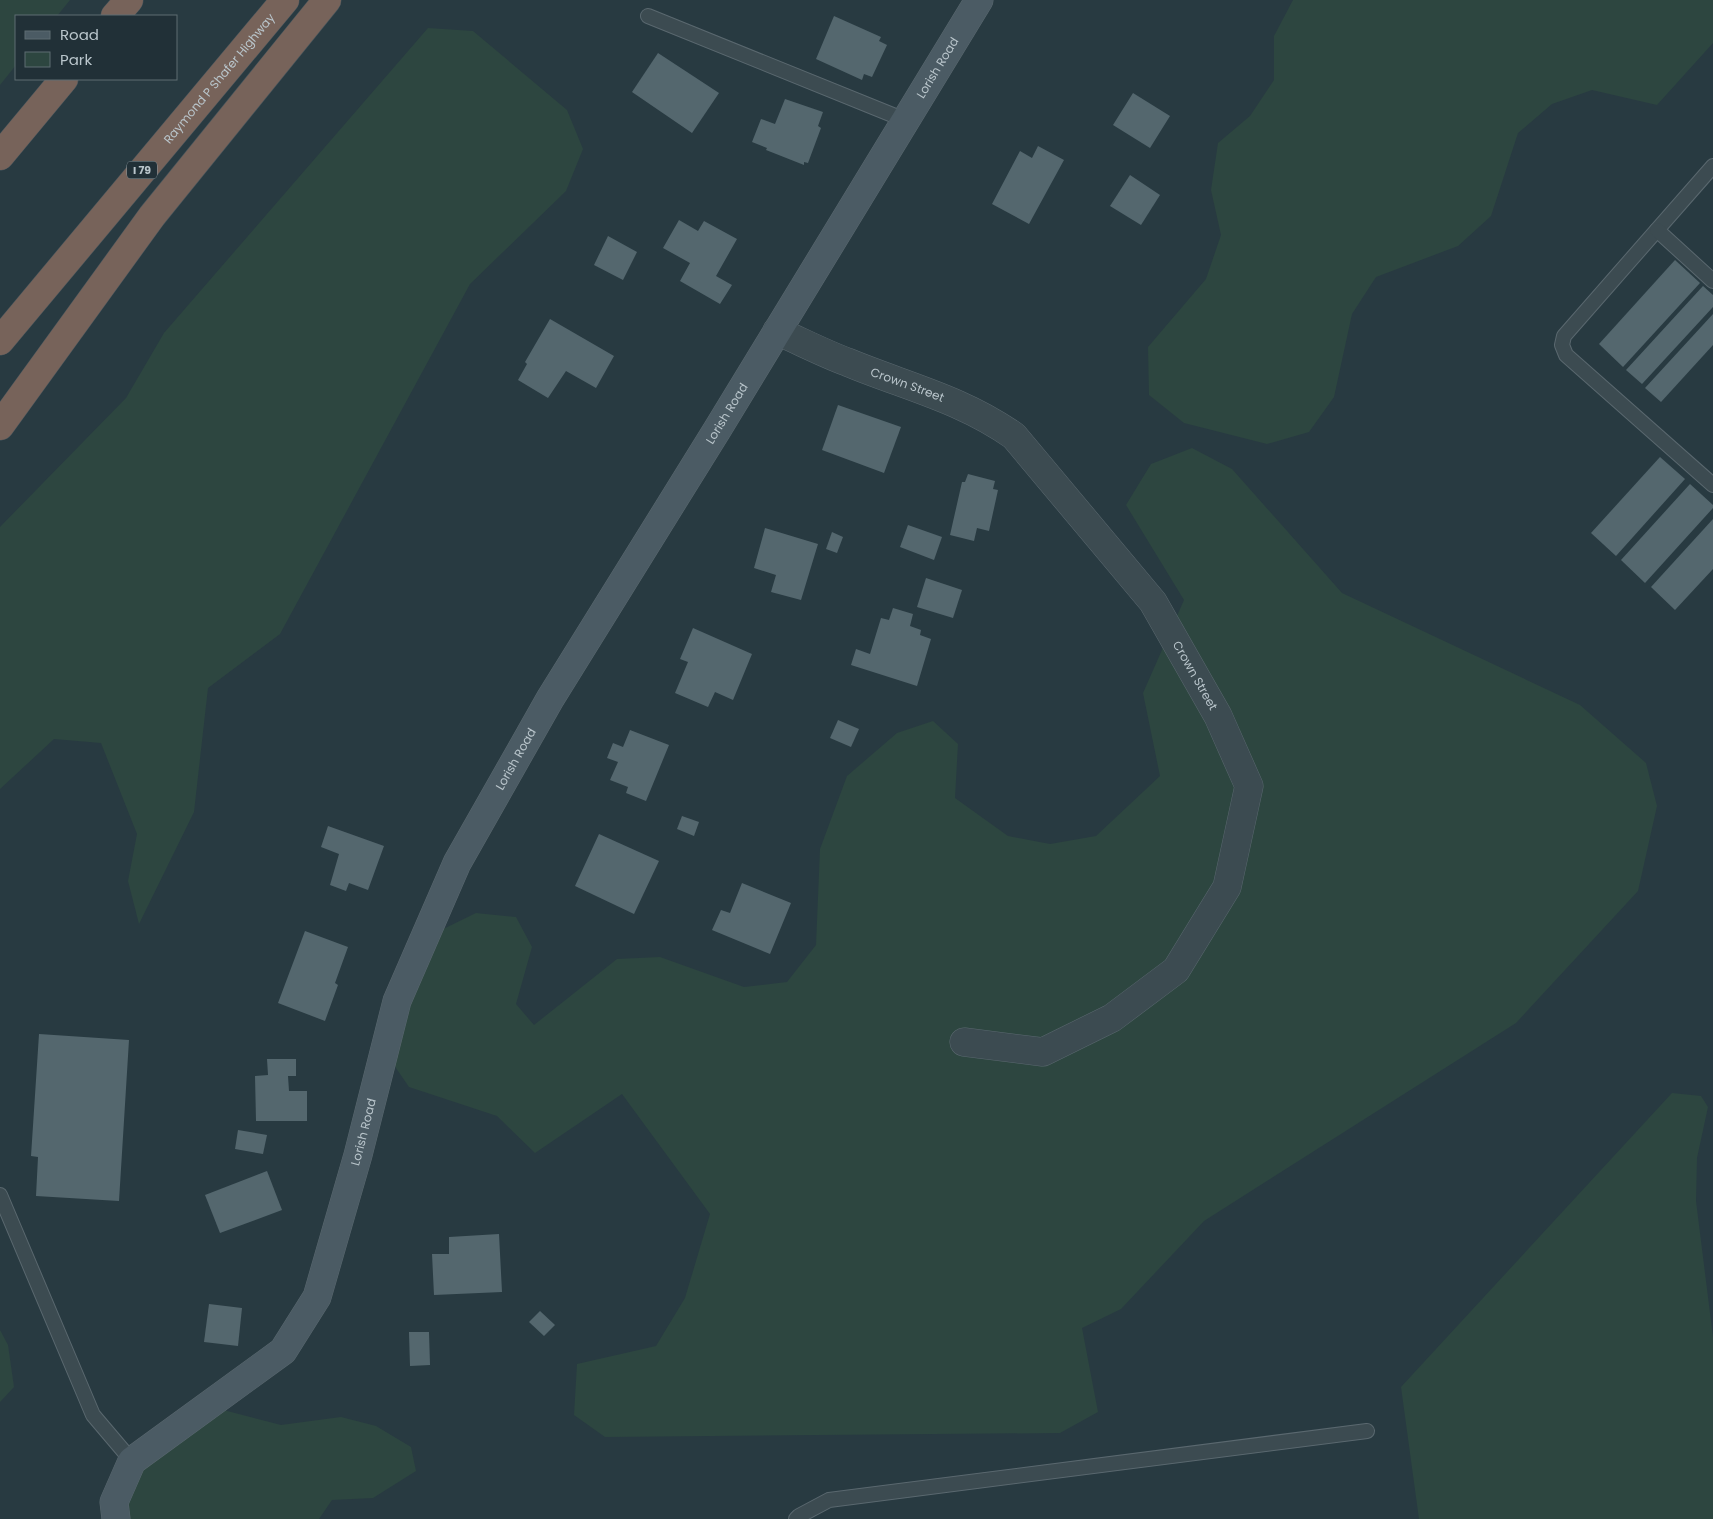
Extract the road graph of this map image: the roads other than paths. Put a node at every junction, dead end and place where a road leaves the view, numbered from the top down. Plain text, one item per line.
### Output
1 (129, 0) edge
2 (285, 0) edge
3 (326, 0) edge
4 (979, 0) edge
5 (116, 15) edge
6 (648, 16) dead end
7 (63, 80) edge
8 (905, 120) junction
9 (0, 156) edge
10 (1713, 166) edge
11 (1657, 230) junction
12 (1713, 280) edge
13 (777, 331) junction
14 (0, 341) edge
15 (0, 426) edge
16 (1713, 486) edge
17 (964, 1042) dead end
18 (0, 1195) edge
19 (1367, 1431) dead end
20 (132, 1461) junction
21 (116, 1519) edge
22 (796, 1519) edge

1 - 5 highway
2 - 14 highway, Raymond P Shafer Highway / I 79
3 - 15 highway
4 - 8 street, Lorish Road
6 - 8 lane
7 - 9 highway
8 - 13 street, Lorish Road
10 - 11 lane
11 - 12 lane
11 - 16 lane
13 - 17 street, Crown Street
13 - 20 street, Lorish Road
18 - 20 lane
19 - 22 lane
20 - 21 street

